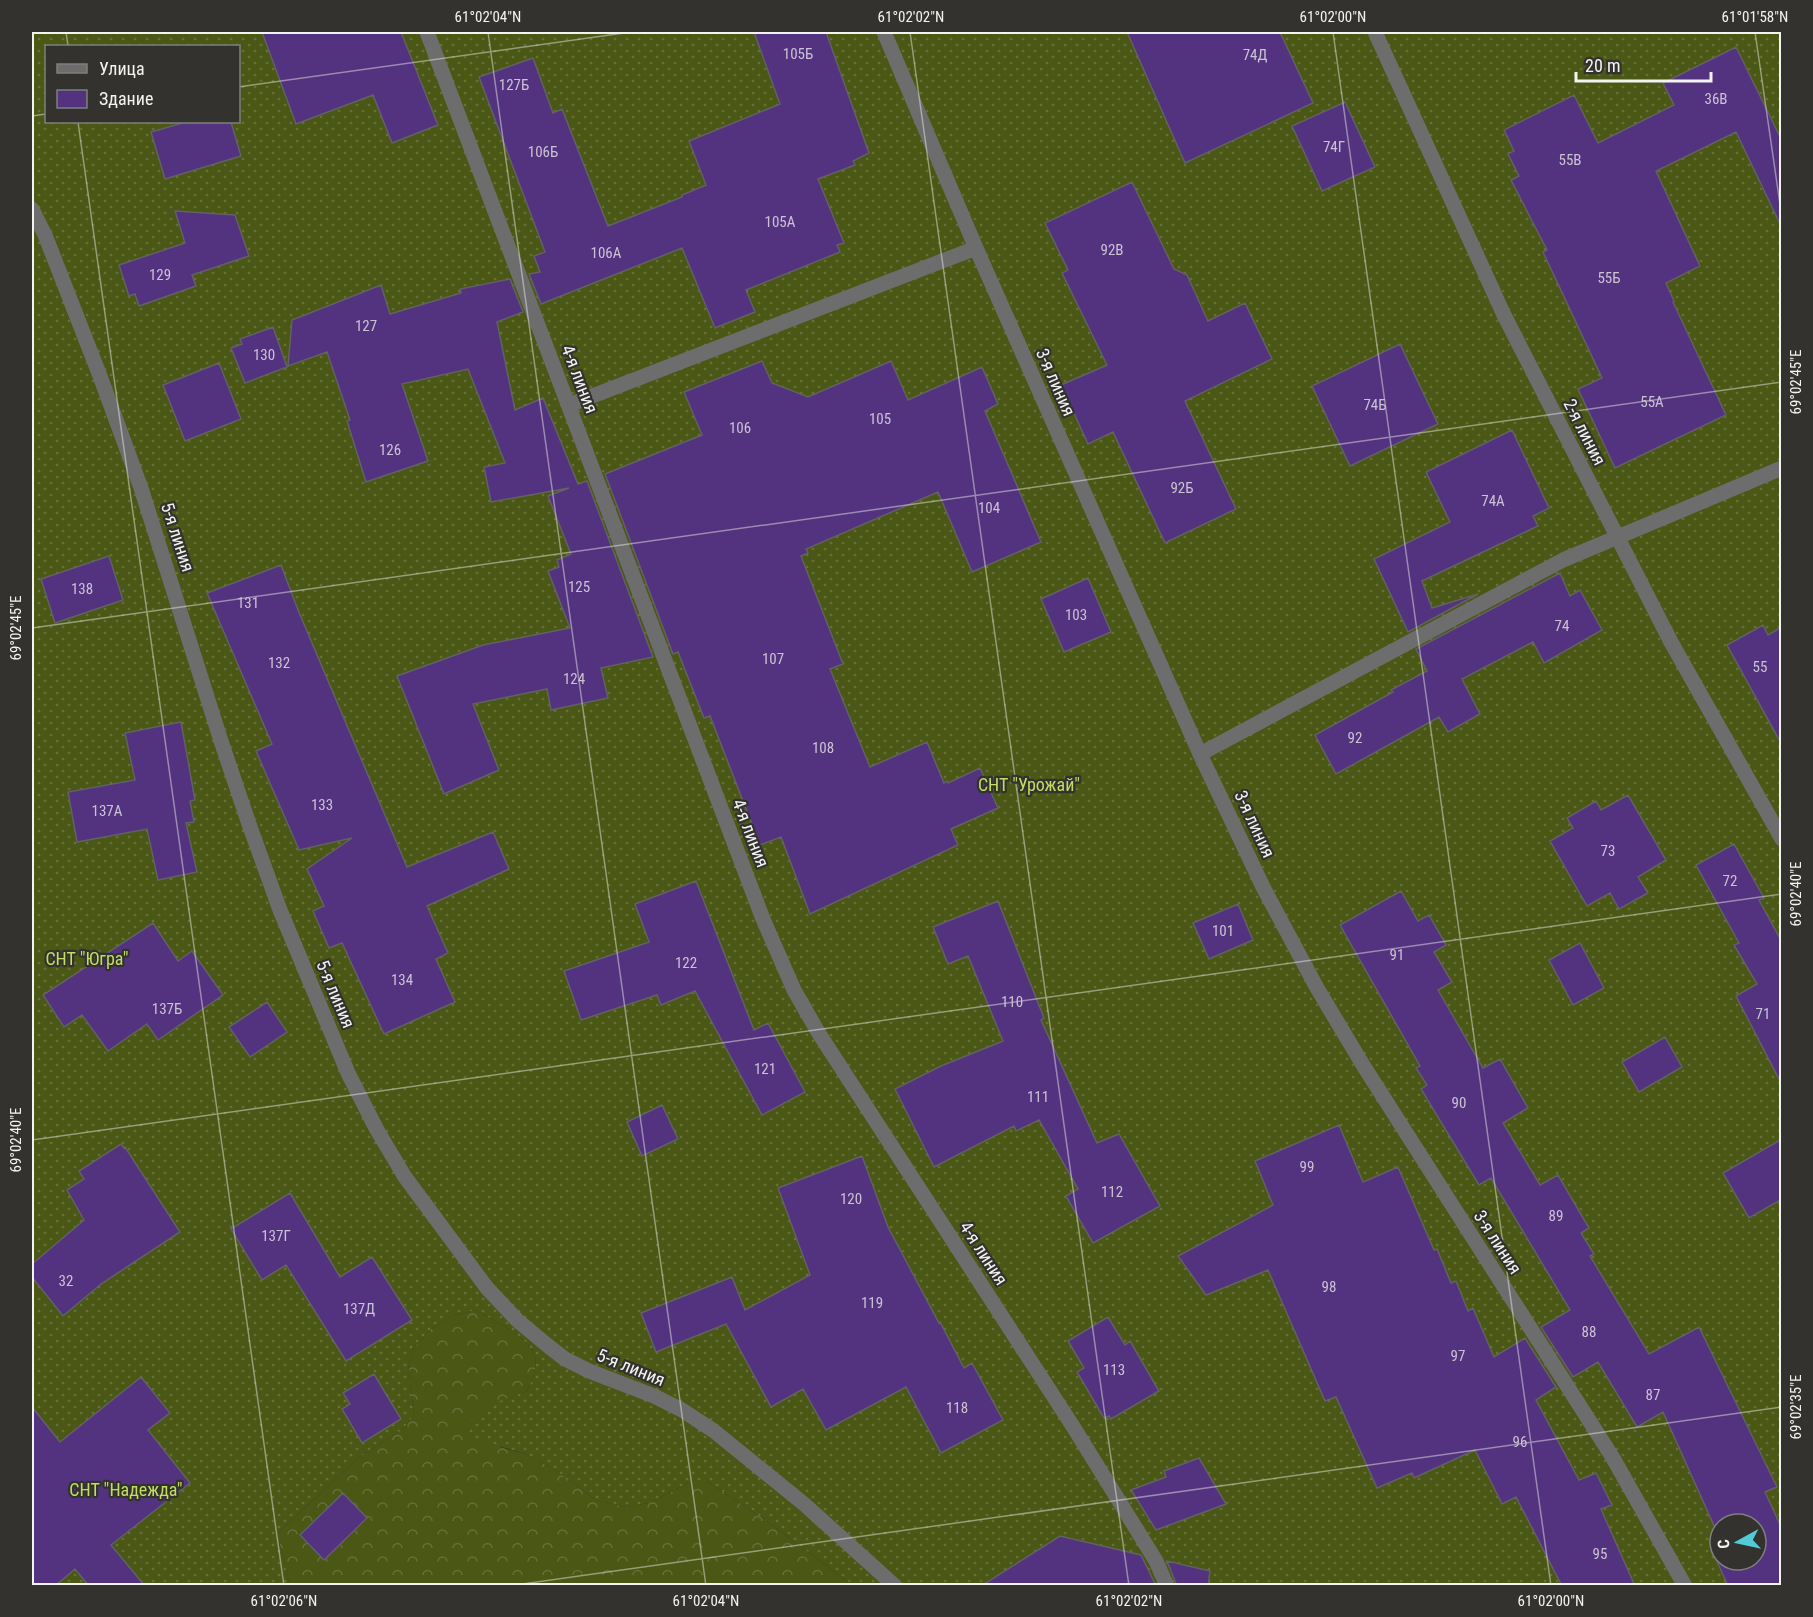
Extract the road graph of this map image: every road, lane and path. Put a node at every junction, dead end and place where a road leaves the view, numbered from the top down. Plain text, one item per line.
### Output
1 (427, 32) edge
2 (884, 32) edge
3 (1375, 32) edge
4 (32, 209) edge
5 (976, 248) junction
6 (569, 405) junction
7 (1782, 468) edge
8 (1616, 537) junction
9 (1200, 754) junction
10 (1782, 839) edge
11 (895, 1586) edge
12 (1167, 1586) edge
13 (1685, 1586) edge

1 - 6 street, 4-я линия
2 - 5 street, 3-я линия
3 - 8 street, 2-я линия
4 - 11 street, 5-я линия
5 - 6 street
5 - 9 street, 3-я линия
6 - 12 street, 4-я линия
7 - 8 street
8 - 9 street
8 - 10 street, 2-я линия
9 - 13 street, 3-я линия

